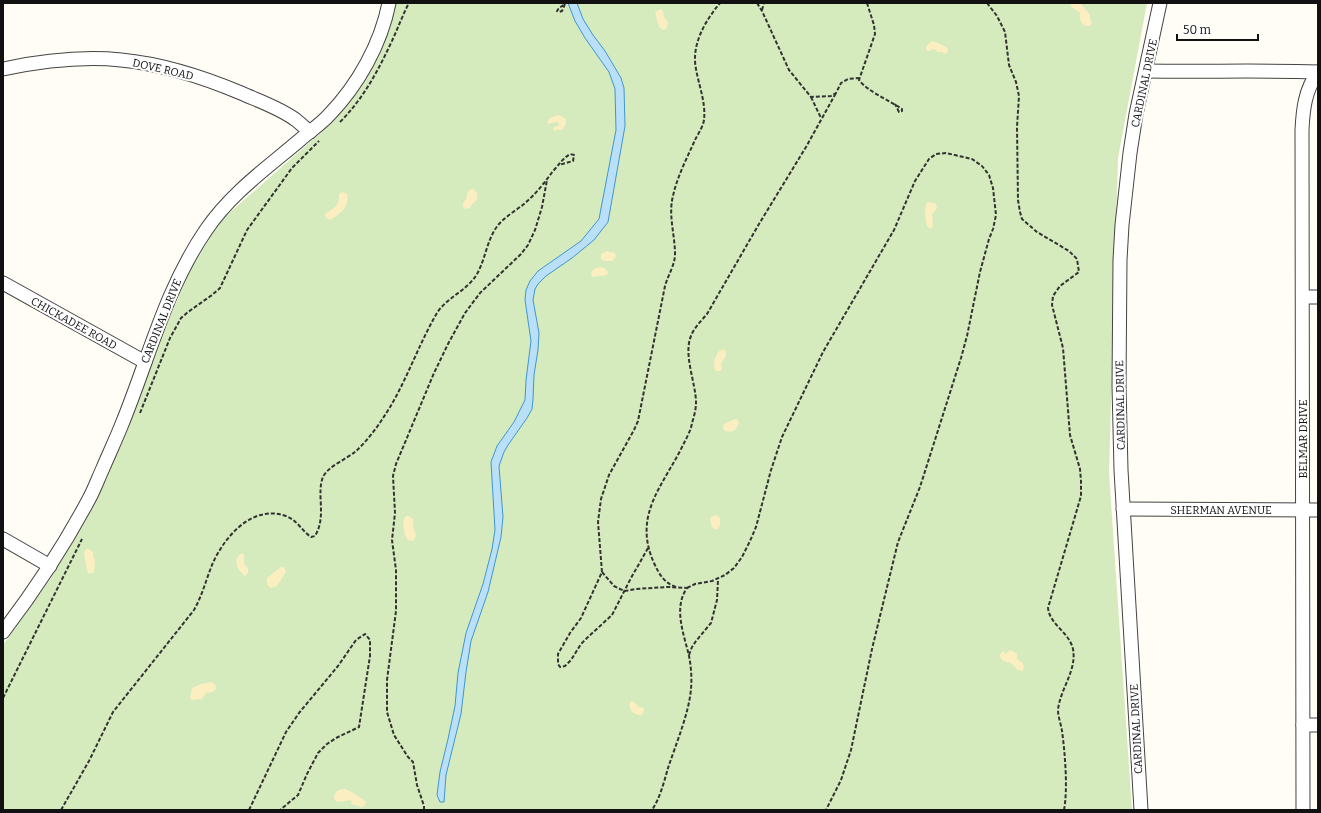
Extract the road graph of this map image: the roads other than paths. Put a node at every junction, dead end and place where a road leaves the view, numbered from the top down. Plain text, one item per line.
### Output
1 (389, 3) edge
2 (1160, 3) edge
3 (3, 69) edge
4 (1146, 71) junction
5 (1318, 72) edge
6 (310, 132) junction
7 (3, 283) edge
8 (1318, 297) edge
9 (1303, 298) junction
10 (145, 362) junction
11 (1123, 509) junction
12 (1303, 510) junction
13 (1318, 510) edge
14 (3, 539) edge
15 (50, 566) junction
16 (3, 632) edge
17 (1303, 725) junction
18 (1318, 725) edge
19 (1141, 810) edge
20 (1303, 810) edge

1 - 6 street, CARDINAL DRIVE
2 - 4 street, CARDINAL DRIVE
3 - 6 street, DOVE ROAD
4 - 5 street
4 - 11 street, CARDINAL DRIVE
5 - 9 street, BELMAR DRIVE
6 - 10 street, CARDINAL DRIVE
7 - 10 street, CHICKADEE ROAD
8 - 9 street
9 - 12 street, BELMAR DRIVE
10 - 15 street, CARDINAL DRIVE
11 - 12 street, SHERMAN AVENUE
11 - 19 street, CARDINAL DRIVE
12 - 13 street, SHERMAN AVENUE
12 - 17 street, BELMAR DRIVE
14 - 15 street
15 - 16 street, CARDINAL DRIVE
17 - 18 street
17 - 20 street, BELMAR DRIVE

